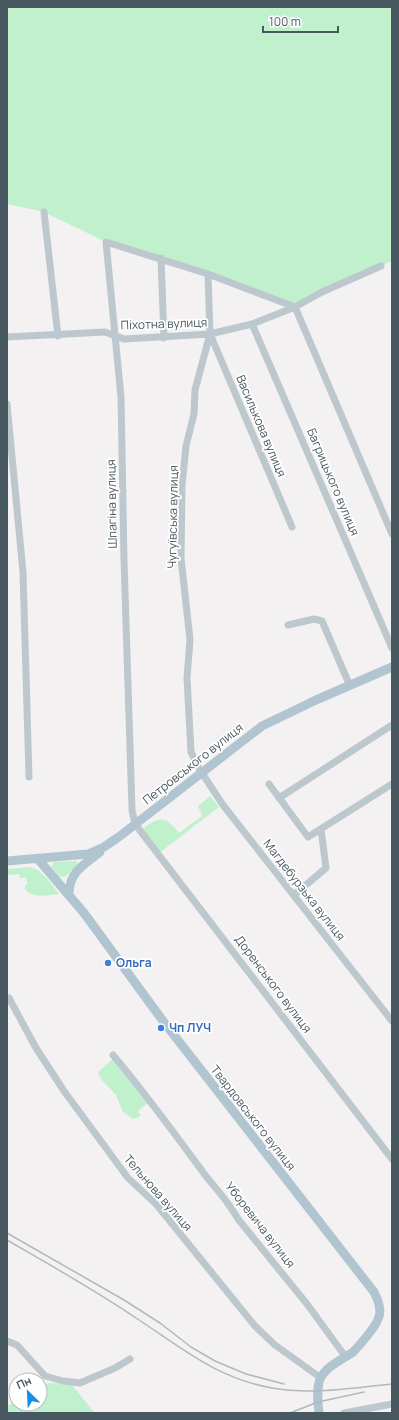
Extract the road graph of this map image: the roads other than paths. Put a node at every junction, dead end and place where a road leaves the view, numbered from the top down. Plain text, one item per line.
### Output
1 (44, 212) dead end
2 (161, 258) junction
3 (381, 266) dead end
4 (208, 274) junction
5 (295, 307) junction
6 (252, 324) junction
7 (210, 334) junction
8 (58, 336) junction
9 (7, 337) edge
10 (114, 337) junction
11 (164, 338) junction
12 (7, 404) edge
13 (292, 527) dead end
14 (392, 534) edge
15 (288, 625) dead end
16 (392, 648) edge
17 (392, 667) edge
18 (350, 686) junction
19 (392, 725) edge
20 (202, 772) junction
21 (29, 777) dead end
22 (269, 784) dead end
23 (392, 784) edge
24 (279, 798) junction
25 (135, 824) junction
26 (320, 829) junction
27 (120, 836) junction
28 (78, 855) junction
29 (38, 859) junction
30 (7, 861) edge
31 (80, 869) junction
32 (68, 893) junction
33 (294, 895) junction
34 (9, 998) dead end
35 (392, 1021) edge
36 (113, 1055) dead end
37 (392, 1159) edge
38 (7, 1341) edge
39 (345, 1356) junction
40 (130, 1360) dead end
41 (321, 1378) junction
42 (392, 1404) edge
43 (319, 1413) edge
44 (344, 1413) edge

1 - 8 street
2 - 4 street, Шпагіна вулиця
2 - 10 street, Шпагіна вулиця
2 - 11 street
3 - 5 street, Піхотна вулиця
4 - 5 street, Шпагіна вулиця
4 - 7 street
5 - 6 street, Піхотна вулиця
5 - 14 street
6 - 7 street, Піхотна вулиця
6 - 16 street, Багрицького вулиця
7 - 11 street, Піхотна вулиця
7 - 13 street, Василькова вулиця
7 - 20 street, Чугуївська вулиця
8 - 9 street, Піхотна вулиця
8 - 10 street, Піхотна вулиця
10 - 11 street, Піхотна вулиця
10 - 25 street, Шпагіна вулиця
12 - 21 street
15 - 18 street
17 - 18 main road, Петровського вулиця
18 - 20 main road, Петровського вулиця
19 - 24 street
20 - 25 main road, Петровського вулиця
20 - 33 street, Магдебурзька вулиця
22 - 24 street
23 - 26 street
24 - 26 street
25 - 27 main road, Петровського вулиця
25 - 37 street, Доренського вулиця
26 - 33 street
27 - 28 main road, Петровського вулиця
27 - 31 main road
28 - 29 main road, Петровського вулиця
28 - 31 street
29 - 30 main road, Петровського вулиця
29 - 32 main road, Твардовського вулиця
31 - 32 main road
32 - 39 main road, Твардовського вулиця
33 - 35 street, Магдебурзька вулиця
34 - 41 street, Тельнова вулиця
36 - 39 street, Уборевича вулиця
38 - 40 street
39 - 41 main road
41 - 43 main road
42 - 44 street

